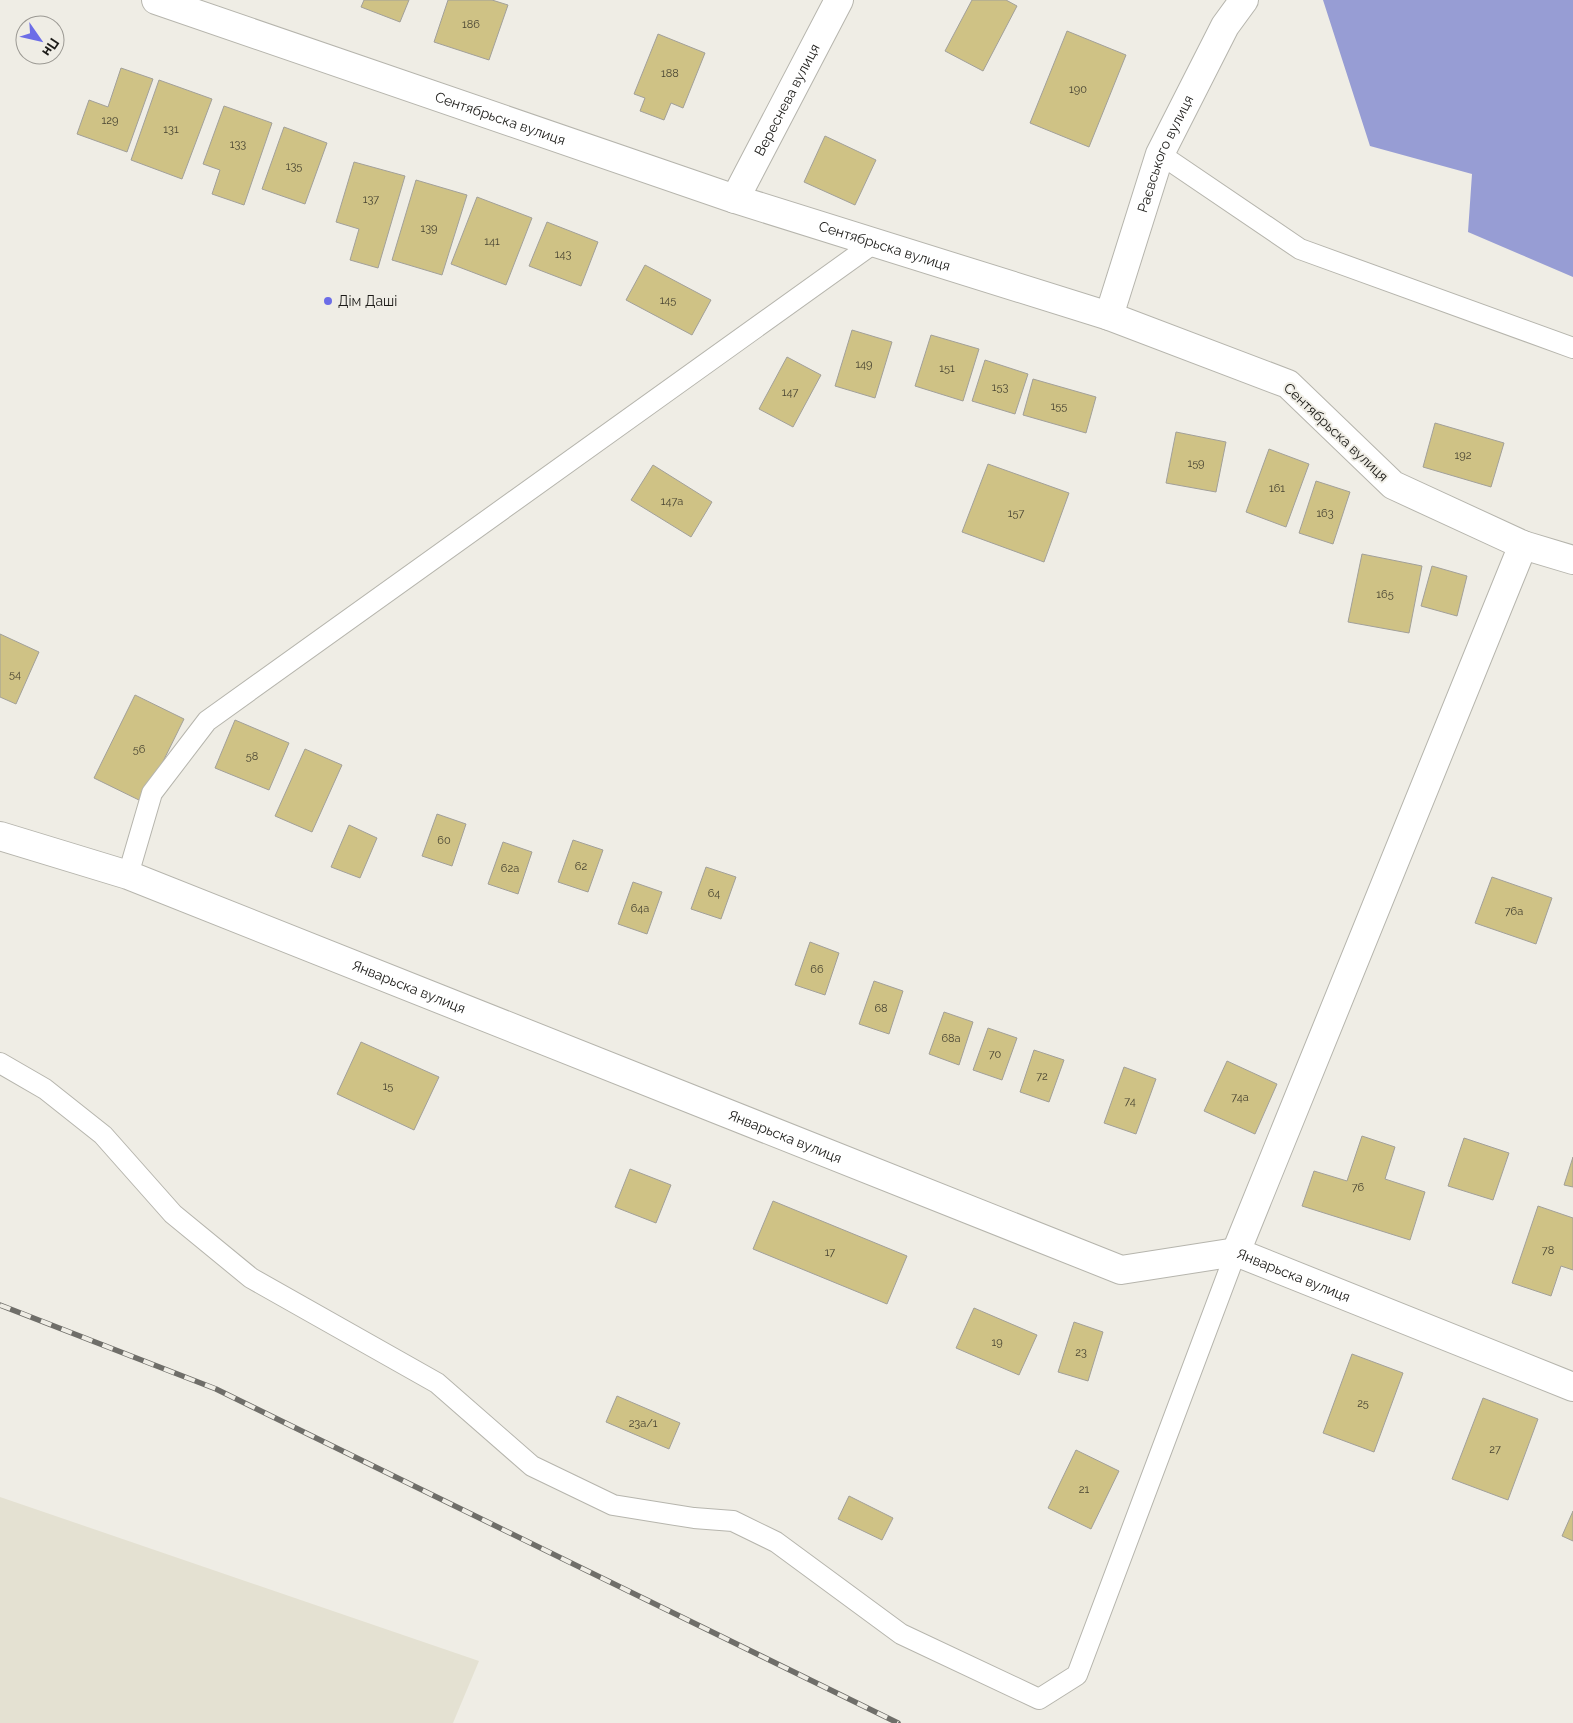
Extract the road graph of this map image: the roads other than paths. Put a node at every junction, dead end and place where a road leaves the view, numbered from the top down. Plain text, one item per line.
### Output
1 (156, 0) edge
2 (839, 0) edge
3 (1244, 0) edge
4 (1160, 154) junction
5 (735, 199) junction
6 (874, 243) junction
7 (1108, 316) junction
8 (1573, 348) edge
9 (1523, 545) junction
10 (1573, 560) edge
11 (0, 836) edge
12 (128, 876) junction
13 (0, 1063) edge
14 (1236, 1252) junction
15 (1573, 1387) edge

1 - 5 street, Сентябрьска вулиця
2 - 5 street, Вереснева вулиця
3 - 4 street, Раєвського вулиця
4 - 7 street, Раєвського вулиця
4 - 8 lane
5 - 6 street, Сентябрьска вулиця
6 - 7 street, Сентябрьска вулиця
6 - 12 lane
7 - 9 street, Сентябрьска вулиця
9 - 10 street, Сентябрьска вулиця
9 - 14 street
11 - 12 street, Январьска вулиця
12 - 14 street, Январьска вулиця
13 - 14 lane
14 - 15 street, Январьска вулиця

